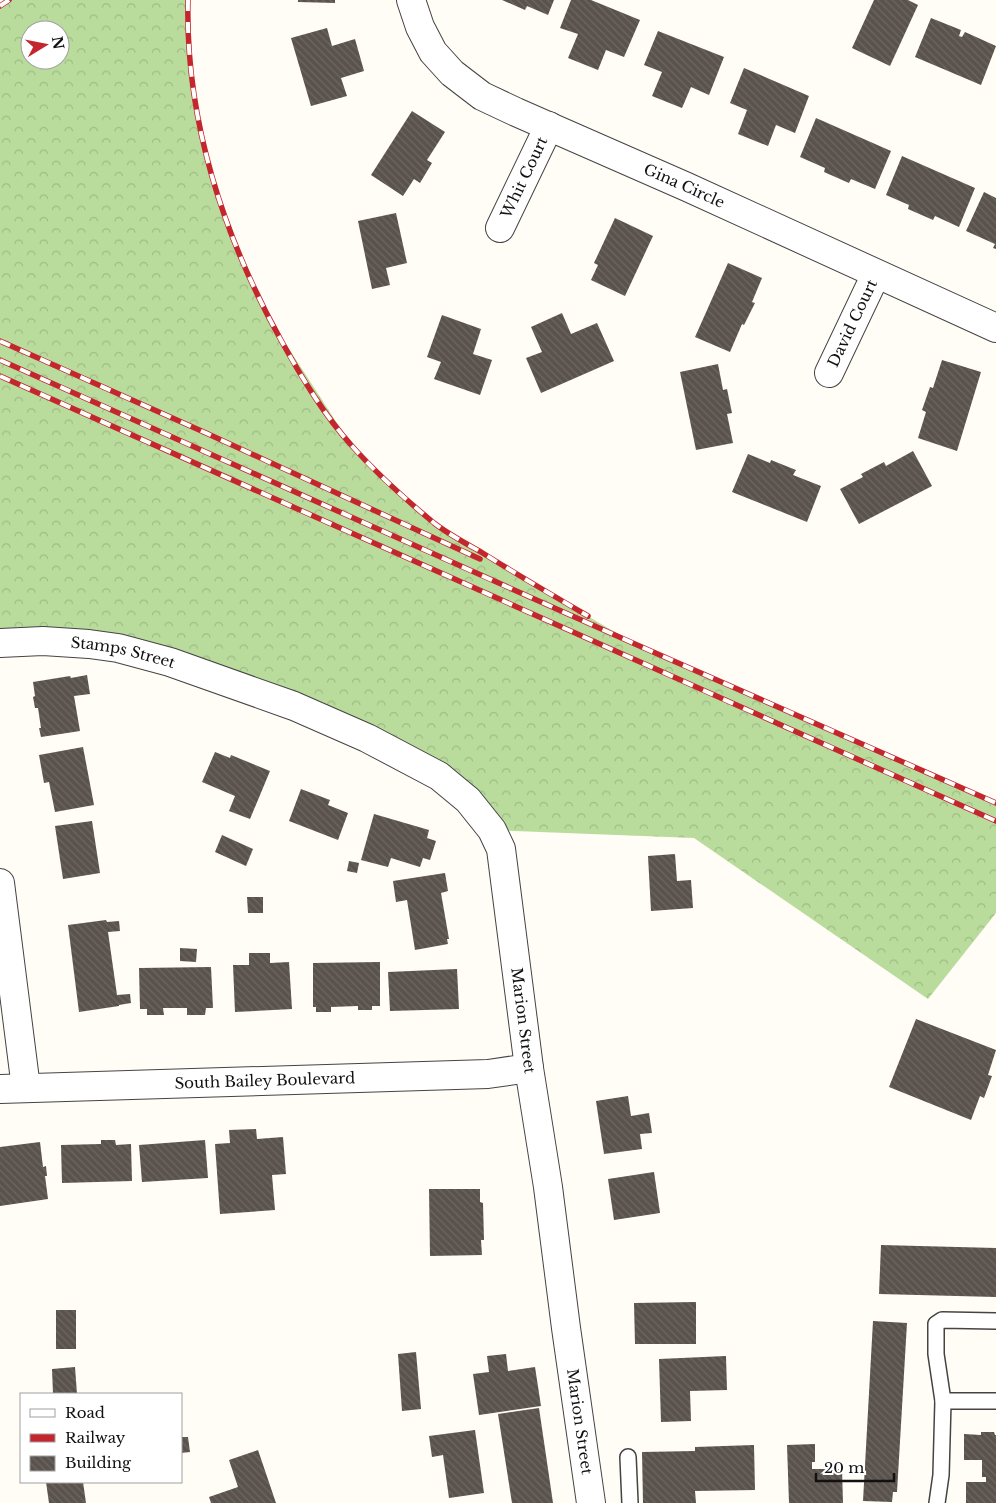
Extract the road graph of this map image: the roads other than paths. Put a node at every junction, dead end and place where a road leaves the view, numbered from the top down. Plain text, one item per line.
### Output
1 (411, 0) edge
2 (549, 126) junction
3 (500, 228) dead end
4 (876, 274) junction
5 (996, 328) edge
6 (829, 373) dead end
7 (0, 643) edge
8 (241, 688) joint
9 (0, 883) edge
10 (529, 1068) junction
11 (13, 1088) edge
12 (996, 1321) edge
13 (943, 1401) junction
14 (996, 1401) edge
15 (628, 1457) dead end
16 (591, 1503) edge
17 (630, 1503) edge
18 (937, 1503) edge

1 - 2 street, Gina Circle
2 - 3 street, Whit Court
2 - 4 street, Gina Circle
4 - 5 street, Gina Circle
4 - 6 street, David Court
7 - 8 street, Stamps Street
8 - 10 street, Marion Street
9 - 11 street
10 - 11 street, South Bailey Boulevard
10 - 16 street, Marion Street
12 - 13 lane
13 - 14 lane
13 - 18 lane
15 - 17 lane

